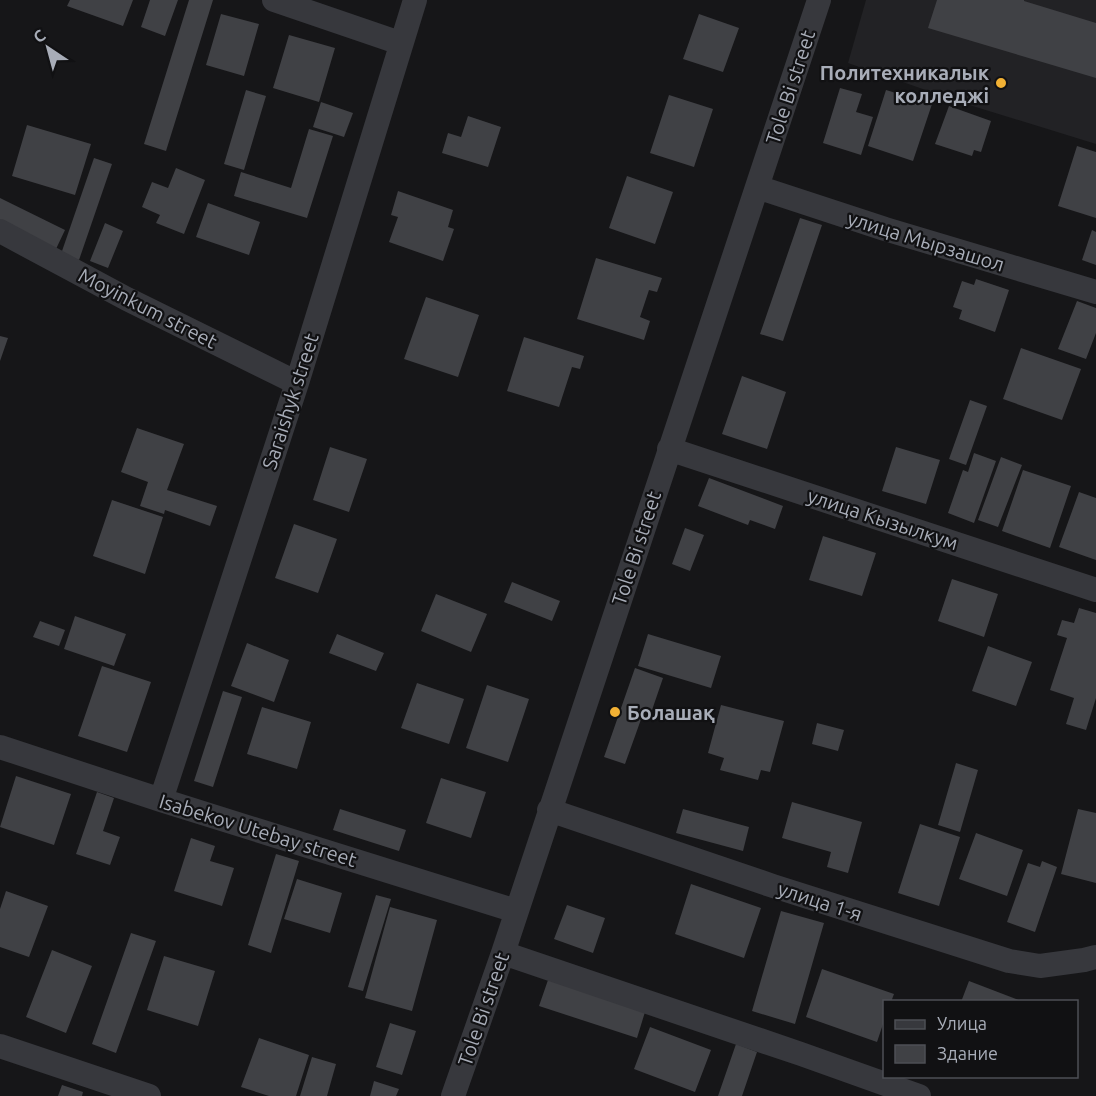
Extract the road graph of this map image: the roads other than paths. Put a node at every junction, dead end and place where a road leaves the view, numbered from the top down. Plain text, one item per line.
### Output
1 (274, 0) edge
2 (414, 0) edge
3 (819, 0) edge
4 (400, 43) junction
5 (757, 187) junction
6 (0, 231) edge
7 (1096, 292) edge
8 (297, 383) junction
9 (669, 449) junction
10 (1096, 590) edge
11 (0, 747) edge
12 (161, 800) junction
13 (549, 810) junction
14 (516, 911) junction
15 (503, 952) junction
16 (1096, 957) edge
17 (0, 1046) edge
18 (149, 1096) edge
19 (453, 1096) edge
20 (919, 1096) edge

1 - 4 street
2 - 4 street, Saraishyk street
3 - 5 street, Tole Bi street
4 - 8 street, Saraishyk street
5 - 7 street, улица Мырзашол
5 - 9 street, Tole Bi street
6 - 8 street, Moyinkum street
8 - 12 street, Saraishyk street
9 - 10 street, улица Кызылкум
9 - 13 street, Tole Bi street
11 - 12 street, Isabekov Utebay street
12 - 14 street, Isabekov Utebay street
13 - 14 street, Tole Bi street
13 - 16 street, улица 1-я
14 - 15 street, Tole Bi street
15 - 19 street, Tole Bi street
15 - 20 street
17 - 18 street

